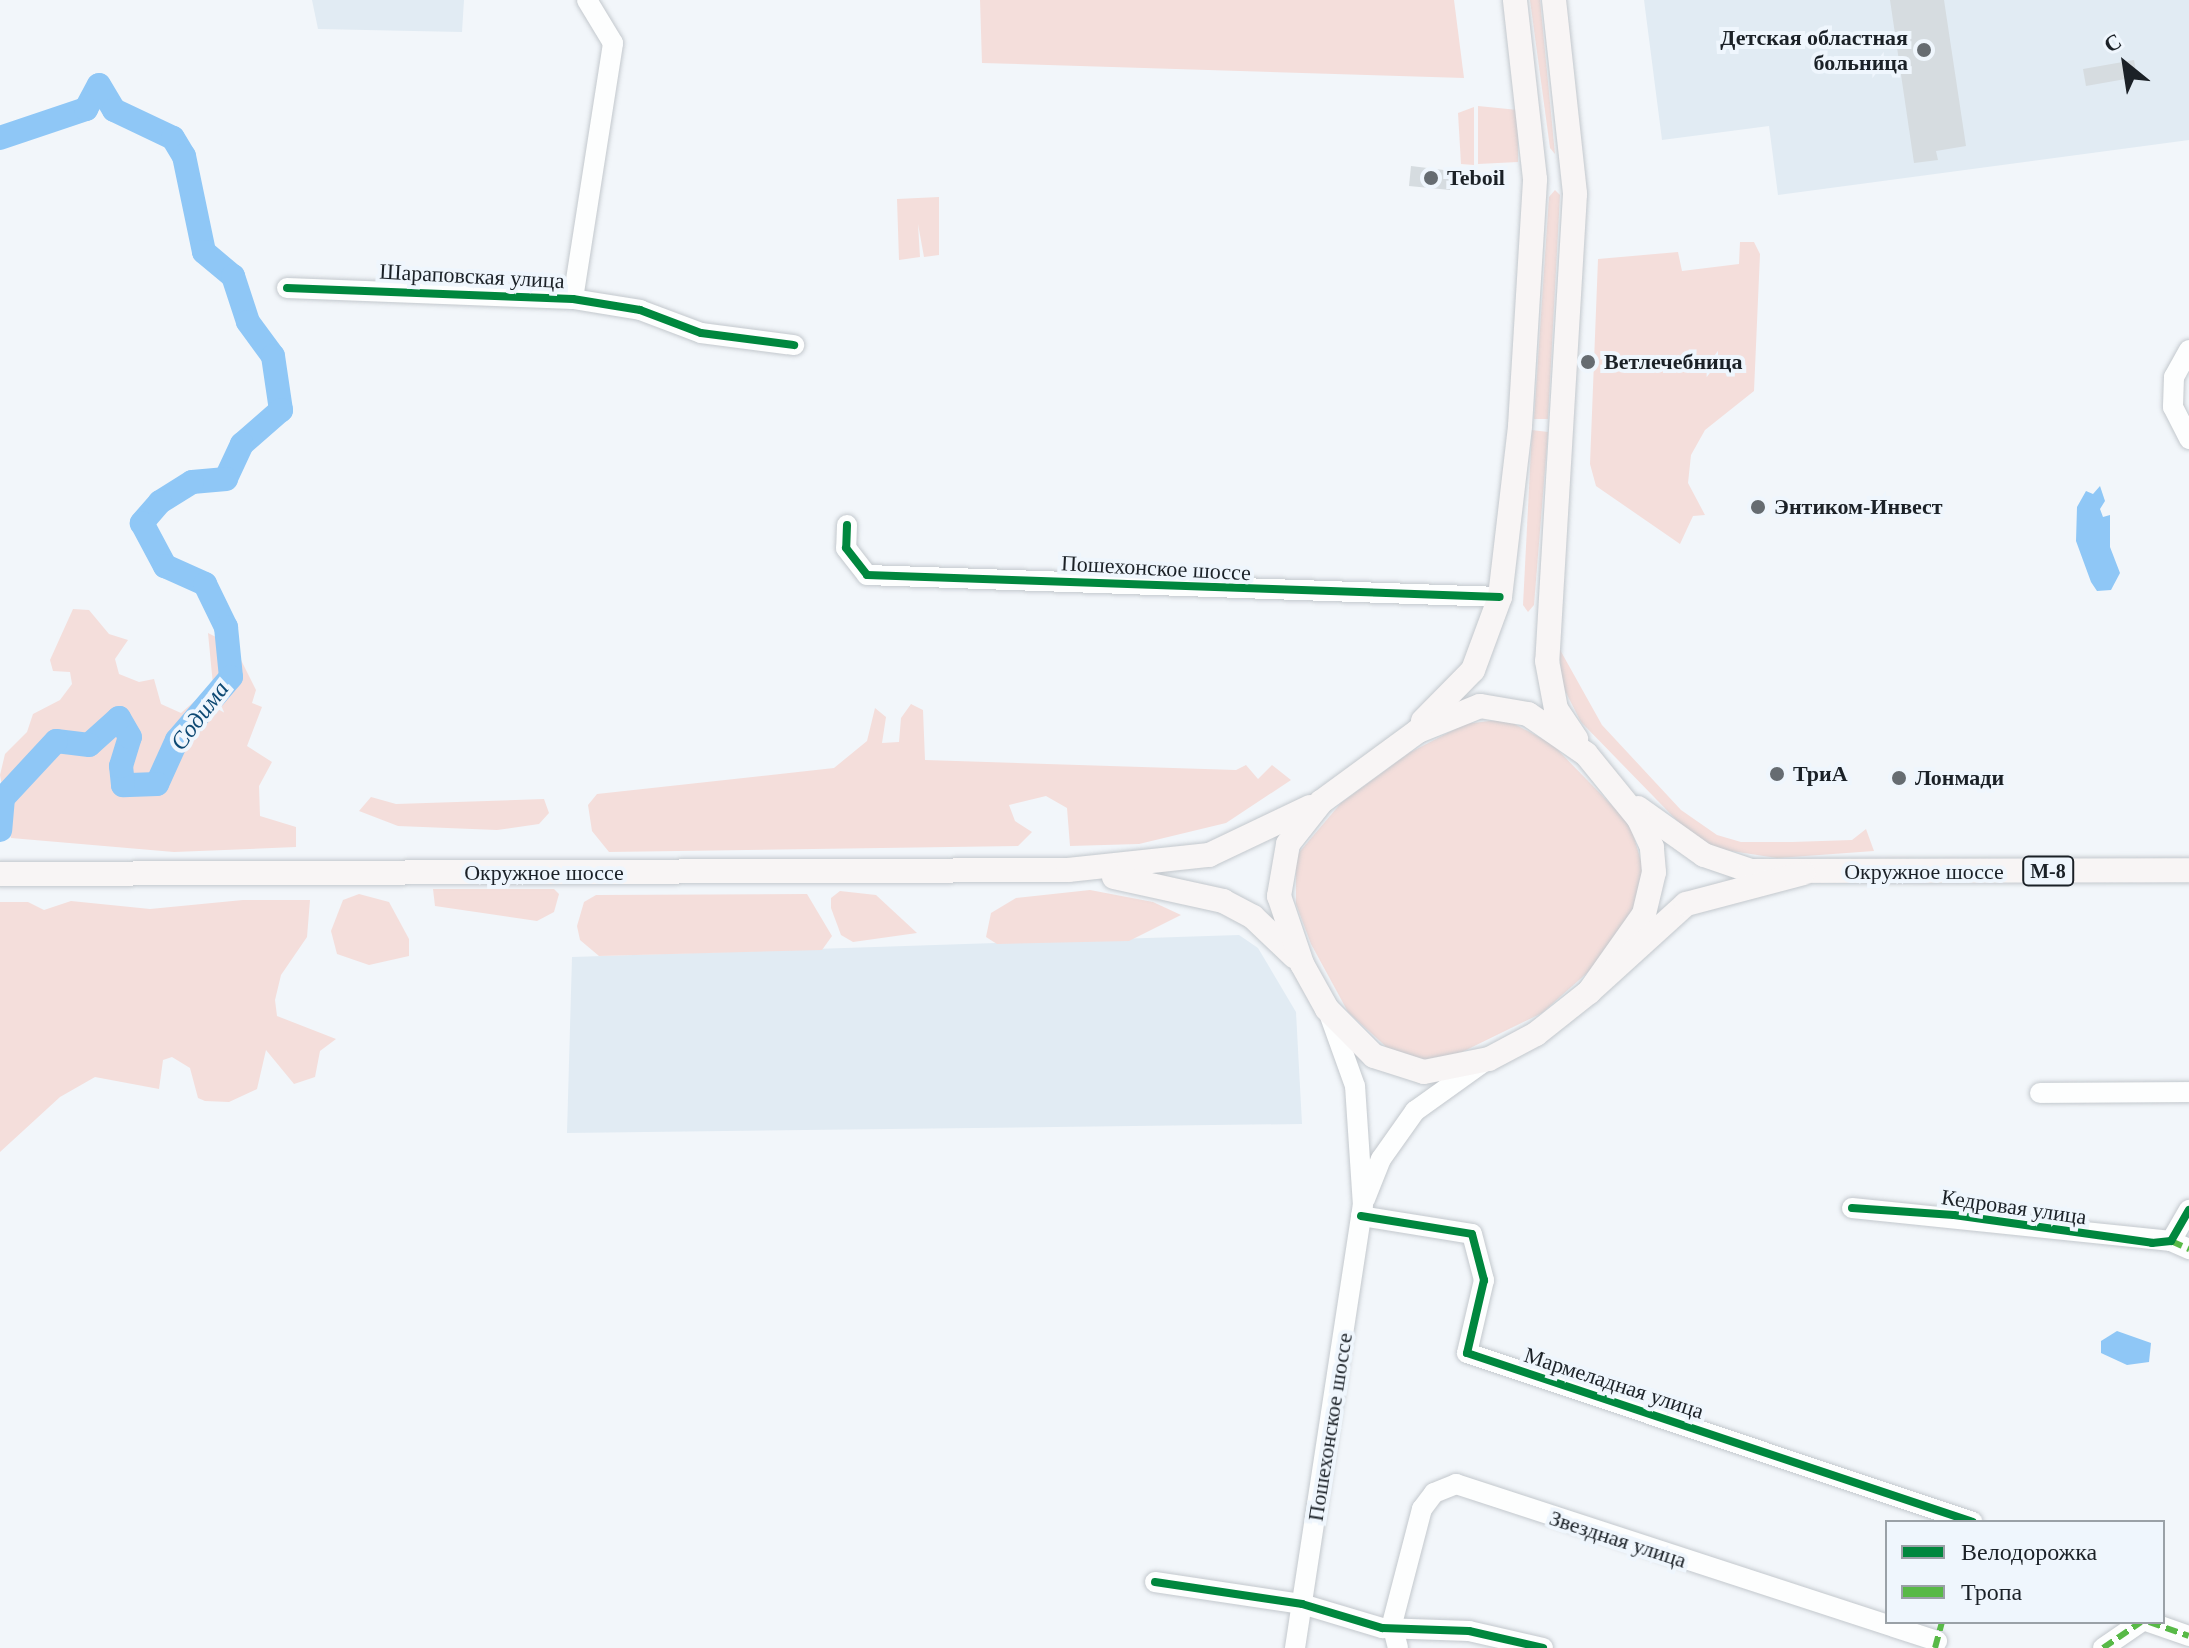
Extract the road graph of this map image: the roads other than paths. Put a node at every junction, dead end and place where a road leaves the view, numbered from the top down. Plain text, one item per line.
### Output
1 (587, 0) edge
2 (1515, 0) edge
3 (1554, 0) edge
4 (1574, 176) junction
5 (1535, 179) junction
6 (287, 288) dead end
7 (573, 299) junction
8 (794, 345) dead end
9 (2189, 350) edge
10 (2189, 439) edge
11 (847, 525) dead end
12 (1500, 597) junction
13 (1400, 742) junction
14 (1586, 754) junction
15 (1621, 794) junction
16 (1321, 802) junction
17 (1068, 870) junction
18 (2189, 870) edge
19 (1803, 873) junction
20 (10, 874) edge
21 (1302, 964) junction
22 (1589, 992) junction
23 (1327, 1009) junction
24 (1489, 1059) junction
25 (2189, 1092) edge
26 (2040, 1093) dead end
27 (1852, 1208) dead end
28 (2189, 1210) edge
29 (1362, 1211) junction
30 (2180, 1245) edge
31 (1970, 1520) edge
32 (1155, 1582) dead end
33 (1302, 1604) junction
34 (1885, 1620) edge
35 (1392, 1624) junction
36 (1897, 1624) edge
37 (2138, 1624) edge
38 (2155, 1624) edge
39 (2189, 1636) edge
40 (1938, 1637) edge
41 (1295, 1648) edge
42 (1398, 1648) edge
43 (1543, 1648) edge
44 (2103, 1648) edge

1 - 7 street
2 - 5 main road
3 - 4 main road
4 - 5 main road
4 - 14 main road
5 - 12 main road
6 - 7 street, Шараповская улица
7 - 8 street, Шараповская улица
9 - 10 street
11 - 12 street, Пошехонское шоссе
12 - 13 main road
13 - 14 main road, Окружное шоссе
13 - 16 main road, Окружное шоссе
14 - 15 main road, Окружное шоссе
15 - 19 main road, Окружное шоссе
15 - 22 main road, Окружное шоссе
16 - 17 main road, Окружное шоссе
16 - 21 main road, Окружное шоссе
17 - 20 main road, Окружное шоссе
17 - 21 main road, Окружное шоссе
18 - 19 main road, Окружное шоссе / М-8
19 - 22 main road, Окружное шоссе
21 - 23 main road, Окружное шоссе
22 - 24 main road, Окружное шоссе
23 - 24 main road, Окружное шоссе
23 - 29 street
24 - 29 street
25 - 26 street
27 - 30 street, Кедровая улица
28 - 30 street
29 - 31 street, Мармеладная улица
29 - 33 street, Пошехонское шоссе
32 - 33 street
33 - 35 street
33 - 41 street, Пошехонское шоссе
34 - 35 street, Звездная улица
35 - 42 street
35 - 43 street
36 - 40 street, Звездная улица
37 - 44 street
38 - 39 street

